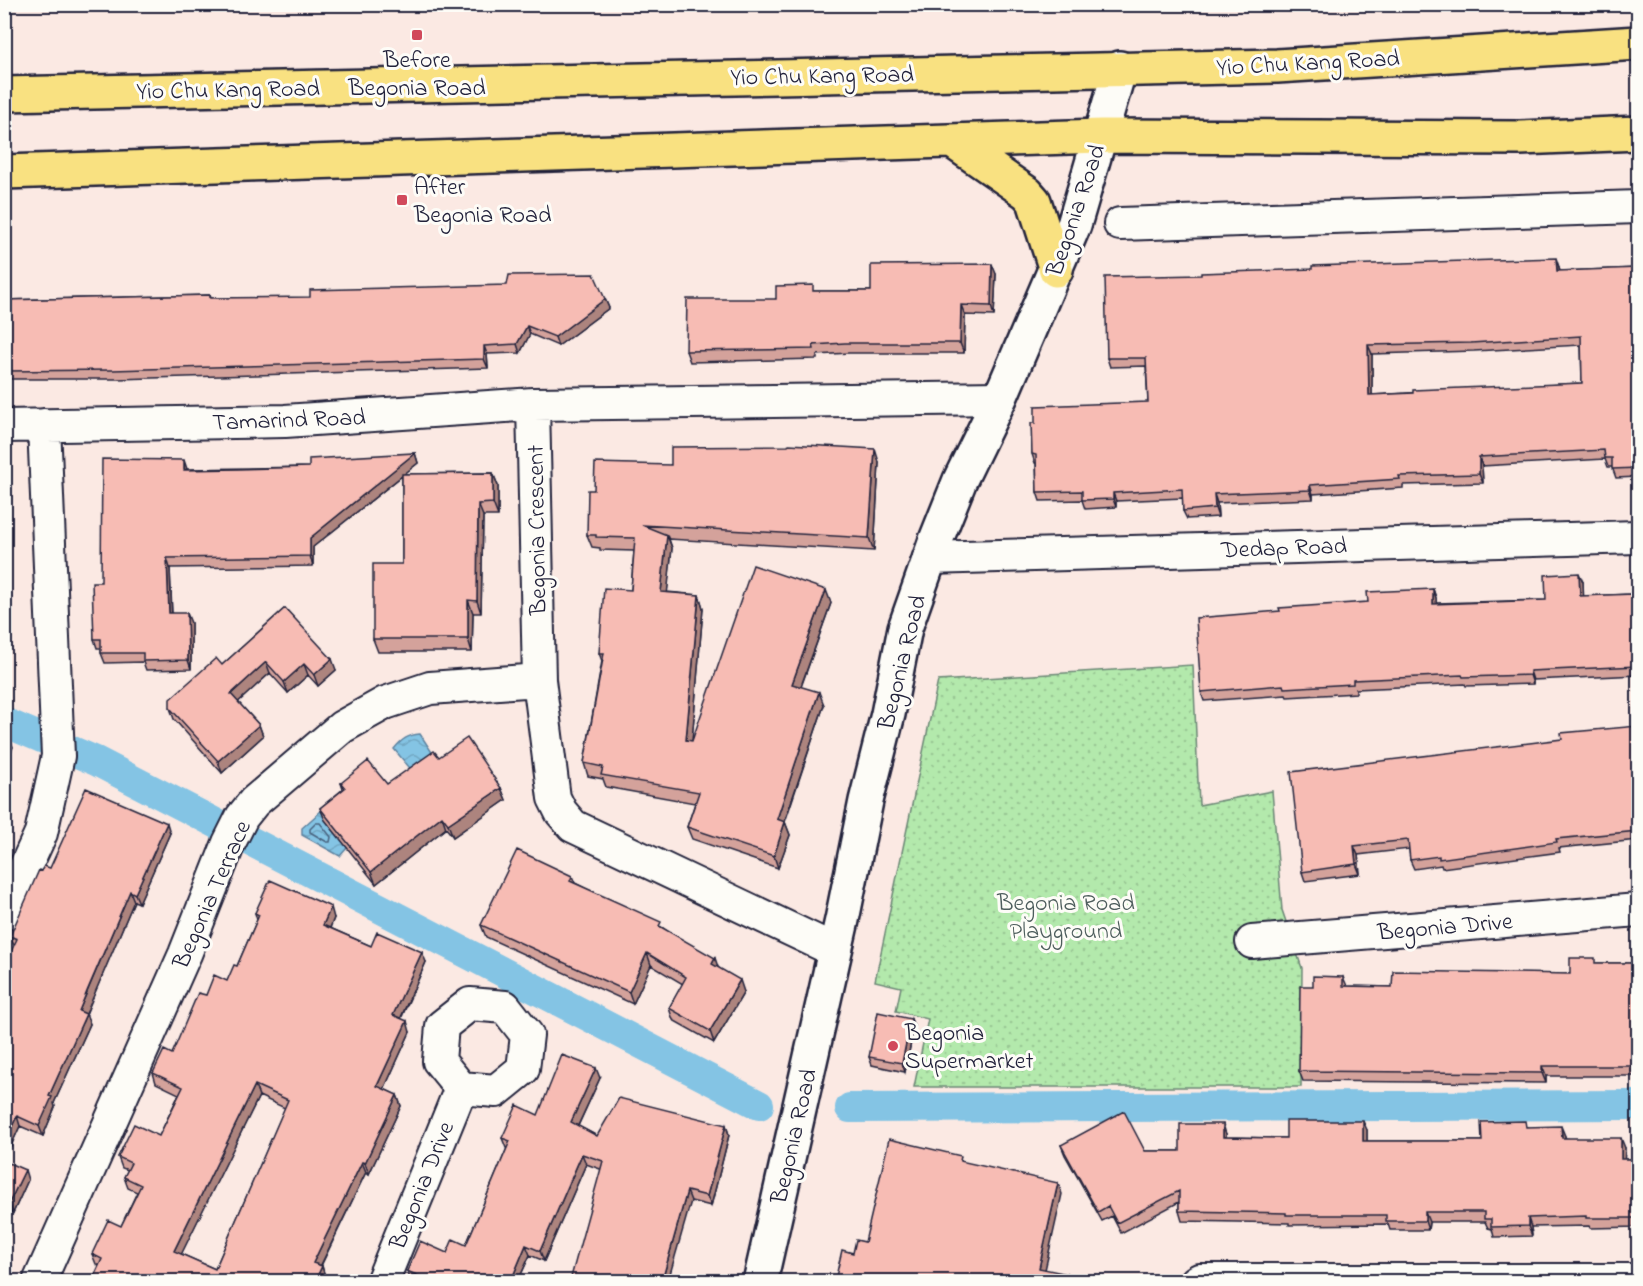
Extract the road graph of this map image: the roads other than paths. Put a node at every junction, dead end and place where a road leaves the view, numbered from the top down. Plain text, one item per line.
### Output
1 (1638, 43) edge
2 (1120, 68) junction
3 (4, 94) edge
4 (1638, 133) edge
5 (1101, 136) junction
6 (951, 141) junction
7 (4, 172) edge
8 (1638, 207) edge
9 (1120, 224) dead end
10 (1056, 270) junction
11 (1000, 399) junction
12 (533, 404) junction
13 (44, 425) junction
14 (4, 426) edge
15 (1638, 537) edge
16 (929, 558) junction
17 (539, 680) junction
18 (8, 898) edge
19 (1638, 910) edge
20 (1252, 942) dead end
21 (834, 950) junction
22 (461, 1088) dead end
23 (39, 1281) edge
24 (382, 1281) edge
25 (760, 1281) edge
26 (1196, 1281) edge
27 (1638, 1281) edge

1 - 2 main road, Yio Chu Kang Road
2 - 3 main road, Yio Chu Kang Road
2 - 5 street, Begonia Road
4 - 5 main road
5 - 6 main road
5 - 10 street, Begonia Road
6 - 7 main road
6 - 10 main road
8 - 9 street
10 - 11 street, Begonia Road
11 - 12 street
11 - 16 street, Begonia Road
12 - 13 street, Tamarind Road
12 - 17 street, Begonia Crescent
13 - 14 street, Tamarind Road
13 - 18 street
15 - 16 street, Dedap Road
16 - 21 street, Begonia Road
17 - 21 street, Begonia Crescent
17 - 23 street, Begonia Terrace
19 - 20 street, Begonia Drive
21 - 25 street, Begonia Road
22 - 24 street, Begonia Drive
26 - 27 street

